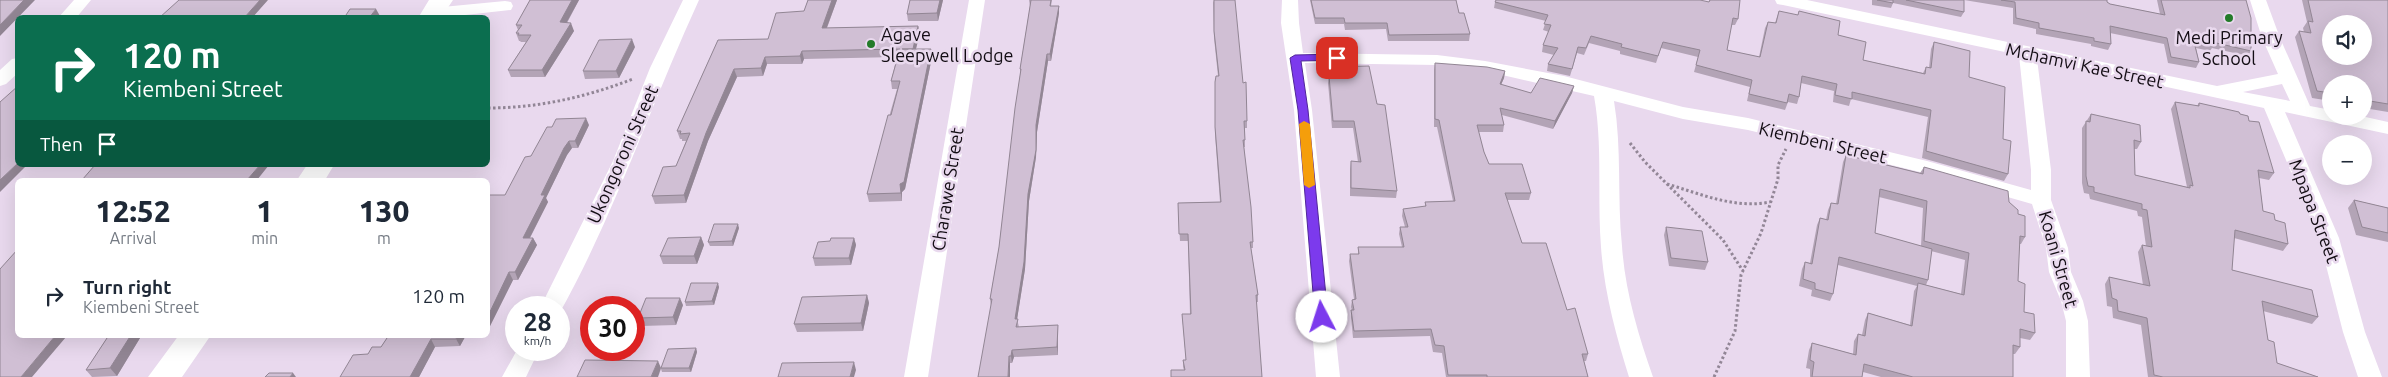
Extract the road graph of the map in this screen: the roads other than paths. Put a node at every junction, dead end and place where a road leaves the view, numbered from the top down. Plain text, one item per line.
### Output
1 (83, 0) edge
2 (691, 0) edge
3 (977, 0) edge
4 (1290, 0) edge
5 (1783, 0) edge
6 (2258, 0) edge
7 (508, 3) edge
8 (1854, 7) edge
9 (434, 10) edge
10 (69, 15) edge
11 (490, 20) edge
12 (2027, 52) junction
13 (1295, 58) junction
14 (15, 66) edge
15 (2288, 77) junction
16 (0, 80) edge
17 (2213, 92) junction
18 (1603, 93) junction
19 (2272, 104) junction
20 (2303, 110) junction
21 (2388, 128) edge
22 (321, 167) edge
23 (312, 178) edge
24 (2041, 200) junction
25 (557, 296) edge
26 (194, 338) edge
27 (522, 361) edge
28 (164, 377) edge
29 (514, 377) edge
30 (916, 377) edge
31 (1328, 377) edge
32 (1641, 377) edge
33 (2078, 377) edge
34 (2370, 377) edge

1 - 10 street
2 - 25 street, Ukongoroni Street
3 - 30 street, Charawe Street
4 - 13 street
5 - 8 street, Mchamvi Kae Street
6 - 15 street
7 - 9 street
7 - 11 street
8 - 12 street, Mchamvi Kae Street
12 - 17 street, Mchamvi Kae Street
12 - 24 street, Koani Street
13 - 18 street, Kiembeni Street
13 - 31 street
14 - 16 street
15 - 17 street
15 - 20 street
17 - 19 street, Mchamvi Kae Street
18 - 24 street, Kiembeni Street
18 - 32 street
19 - 20 street, Mchamvi Kae Street
19 - 34 street, Mpapa Street
20 - 21 street, Mchamvi Kae Street
22 - 23 street
24 - 33 street, Koani Street
26 - 28 street
27 - 29 street

